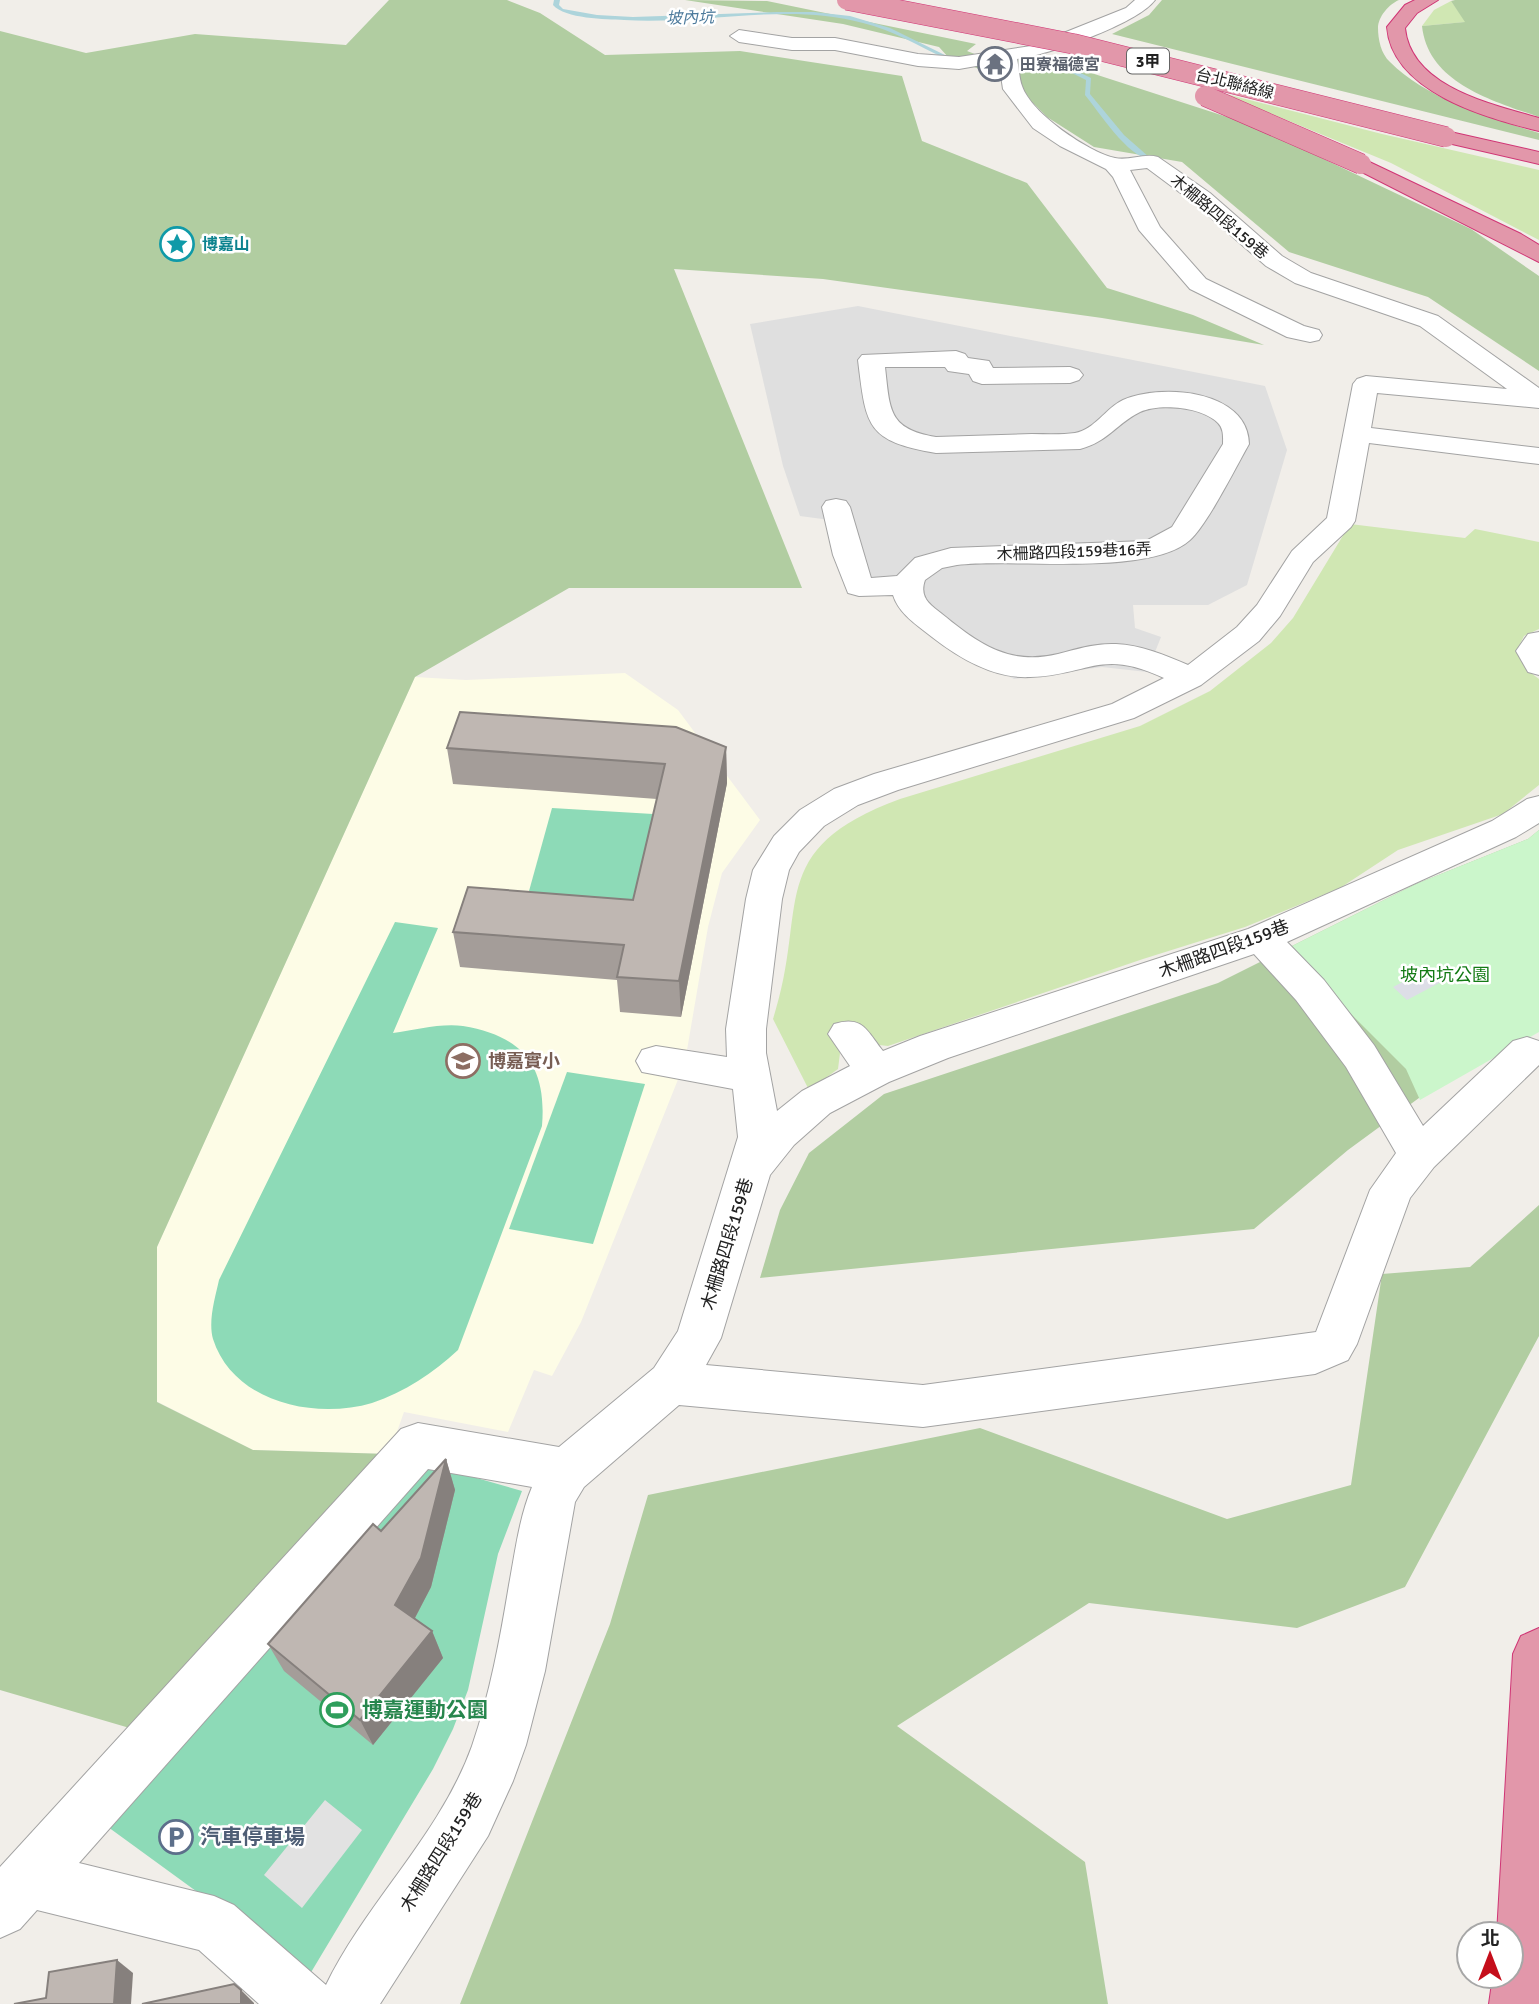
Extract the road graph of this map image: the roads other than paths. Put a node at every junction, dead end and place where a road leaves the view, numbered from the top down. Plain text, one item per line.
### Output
1 (827, 0) edge
2 (846, 0) edge
3 (933, 0) edge
4 (1146, 0) edge
5 (1429, 0) edge
6 (739, 36) dead end
7 (1007, 57) junction
8 (1539, 125) edge
9 (1451, 133) junction
10 (1539, 149) edge
11 (1539, 158) edge
12 (1113, 165) junction
13 (1539, 255) edge
14 (1310, 335) dead end
15 (1070, 375) dead end
16 (1539, 400) edge
17 (1357, 434) junction
18 (1539, 456) edge
19 (836, 507) dead end
20 (907, 585) junction
21 (1539, 641) edge
22 (1539, 666) edge
23 (1190, 678) junction
24 (1539, 807) edge
25 (1261, 939) junction
26 (848, 1034) dead end
27 (1527, 1052) dead end
28 (656, 1061) dead end
29 (874, 1071) junction
30 (749, 1076) junction
31 (1419, 1155) junction
32 (751, 1168) junction
33 (670, 1382) junction
34 (567, 1471) junction
35 (1539, 1654) edge
36 (1533, 1762) junction
37 (1539, 1849) edge
38 (14, 1894) edge
39 (304, 2004) edge
40 (348, 2004) edge
41 (1519, 2004) edge

1 - 13 highway, bridge
2 - 9 highway, 台北聯絡線 / 3甲, bridge
3 - 9 highway, 台北聯絡線 / 3甲
4 - 7 street
5 - 8 highway
6 - 7 street
7 - 12 street
9 - 10 highway, 台北聯絡線 / 3甲
9 - 11 highway, 台北聯絡線 / 3甲
12 - 14 street
12 - 16 street, 木柵路四段159巷
15 - 20 street, 木柵路四段159巷16弄
16 - 17 street
17 - 18 street
17 - 23 street
19 - 20 street
20 - 23 street
21 - 22 street
23 - 30 street
24 - 25 street, 木柵路四段159巷
25 - 29 street, 木柵路四段159巷
25 - 31 street
26 - 29 street
27 - 31 street
28 - 30 street
29 - 32 street, 木柵路四段159巷
30 - 32 street
31 - 33 street
32 - 33 street, 木柵路四段159巷
33 - 34 street, 木柵路四段159巷
34 - 38 street
34 - 40 street, 木柵路四段159巷
35 - 36 highway
36 - 37 highway
36 - 41 highway
38 - 39 street

